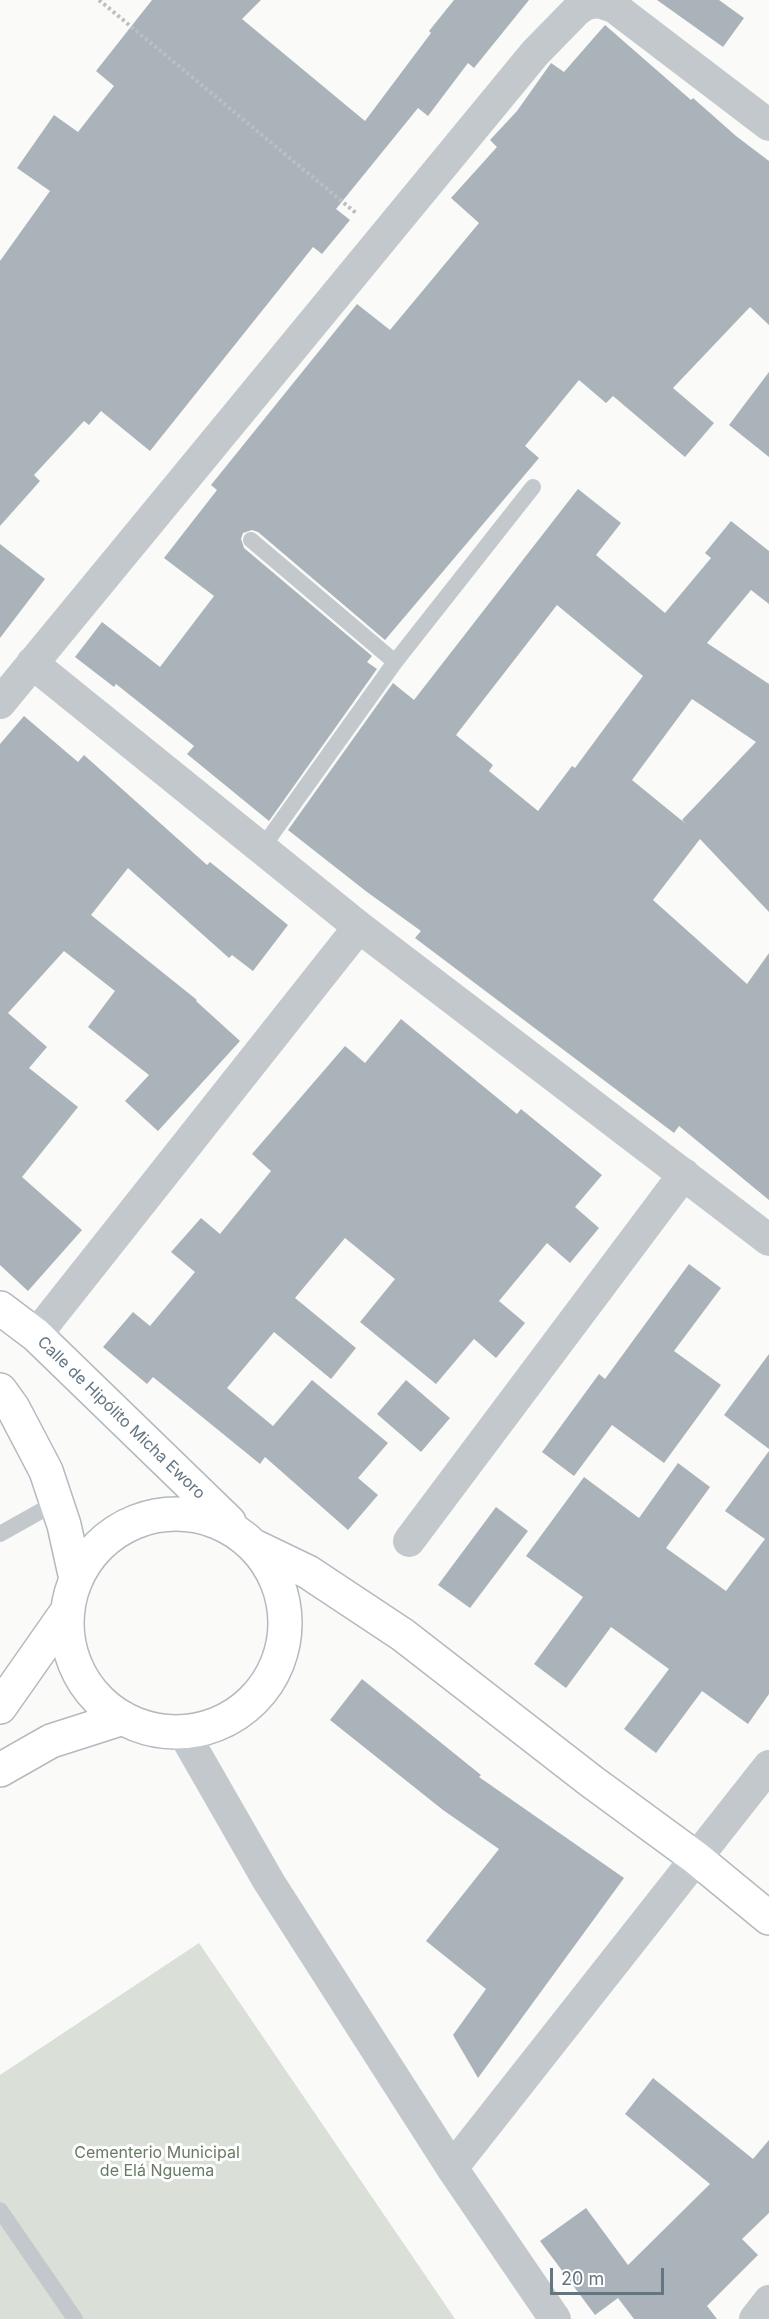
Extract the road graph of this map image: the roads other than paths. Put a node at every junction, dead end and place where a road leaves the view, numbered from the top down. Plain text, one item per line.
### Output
1 (769, 126) edge
2 (533, 487) dead end
3 (251, 540) dead end
4 (395, 662) junction
5 (32, 663) junction
6 (0, 703) edge
7 (262, 849) junction
8 (358, 927) junction
9 (684, 1174) junction
10 (769, 1240) edge
11 (0, 1308) edge
12 (36, 1335) junction
13 (0, 1390) edge
14 (57, 1502) junction
15 (0, 1534) edge
16 (246, 1538) junction
17 (409, 1540) dead end
18 (76, 1579) junction
19 (68, 1610) junction
20 (0, 1707) edge
21 (123, 1718) junction
22 (183, 1732) junction
23 (769, 1766) edge
24 (0, 1770) edge
25 (696, 1858) junction
26 (769, 1918) edge
27 (452, 2168) junction
28 (0, 2210) edge
29 (769, 2301) edge
30 (75, 2319) edge
31 (555, 2319) edge
32 (755, 2319) edge

1 - 5 street
2 - 4 lane
3 - 4 lane
4 - 7 lane
5 - 6 street
5 - 7 street
7 - 8 street
8 - 9 street
8 - 12 street
9 - 10 street
9 - 17 street
11 - 12 main road, Calle de Hipólito Micha Eworo
12 - 16 main road, Calle de Hipólito Micha Eworo
13 - 14 main road
14 - 15 lane
14 - 18 main road
16 - 18 main road
16 - 22 main road
16 - 25 main road
18 - 19 main road
19 - 20 main road
19 - 21 main road
21 - 22 main road
21 - 24 main road
22 - 27 street
23 - 25 street
25 - 26 main road
25 - 27 street
27 - 31 street
28 - 30 lane
29 - 32 street

